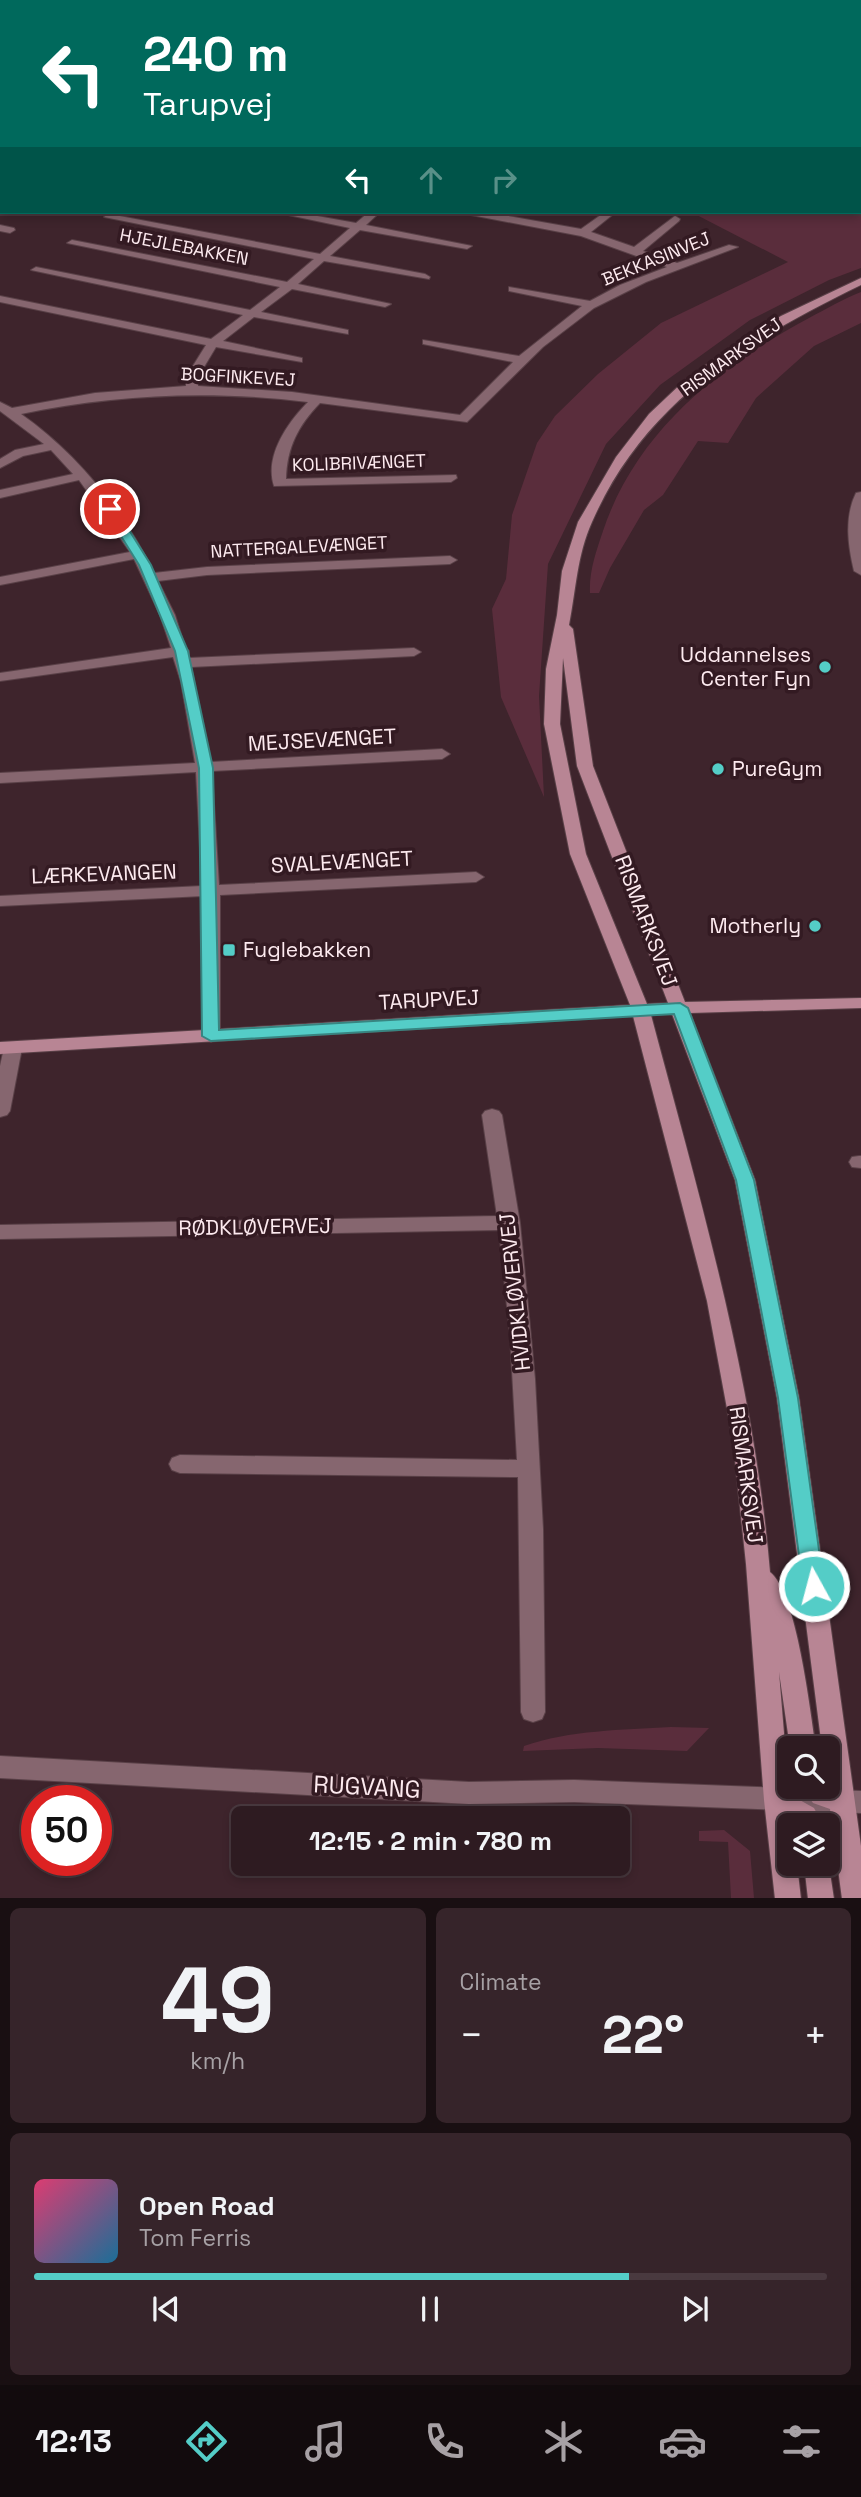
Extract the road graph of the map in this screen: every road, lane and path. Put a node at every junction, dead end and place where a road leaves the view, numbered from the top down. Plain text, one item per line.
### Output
1 (290, 214) edge
2 (373, 214) edge
3 (482, 214) edge
4 (533, 214) edge
5 (608, 214) edge
6 (109, 217) dead end
7 (675, 219) dead end
8 (526, 222) junction
9 (358, 226) junction
10 (583, 233) junction
11 (72, 243) dead end
12 (467, 246) dead end
13 (733, 247) dead end
14 (637, 250) junction
15 (321, 257) junction
16 (678, 267) junction
17 (36, 270) dead end
18 (425, 277) dead end
19 (861, 281) edge
20 (289, 285) junction
21 (513, 289) dead end
22 (0, 299) edge
23 (385, 304) dead end
24 (592, 304) junction
25 (252, 313) junction
26 (344, 332) dead end
27 (427, 342) dead end
28 (213, 343) junction
29 (298, 360) dead end
30 (520, 360) junction
31 (191, 390) junction
32 (316, 400) junction
33 (0, 406) edge
34 (12, 412) junction
35 (463, 419) joint
36 (53, 446) junction
37 (0, 464) edge
38 (82, 476) junction
39 (451, 478) dead end
40 (1, 492) edge
41 (861, 496) edge
42 (139, 554) junction
43 (450, 560) dead end
44 (861, 571) edge
45 (151, 578) junction
46 (0, 581) edge
47 (565, 615) junction
48 (414, 652) dead end
49 (184, 657) junction
50 (0, 677) edge
51 (442, 754) dead end
52 (206, 768) junction
53 (0, 778) edge
54 (476, 877) dead end
55 (210, 892) junction
56 (0, 901) edge
57 (861, 1003) edge
58 (680, 1008) junction
59 (642, 1011) junction
60 (211, 1036) junction
61 (6, 1048) edge
62 (0, 1111) edge
63 (492, 1115) dead end
64 (510, 1223) junction
65 (0, 1232) edge
66 (180, 1465) dead end
67 (529, 1469) junction
68 (758, 1564) junction
69 (533, 1712) dead end
70 (801, 1736) edge
71 (0, 1767) edge
72 (777, 1800) junction
73 (852, 1802) edge
74 (802, 1813) edge
75 (818, 1876) edge
76 (788, 1898) edge
77 (821, 1898) edge
78 (855, 1898) edge

1 - 9 street
2 - 9 street
3 - 8 street
4 - 8 street
5 - 10 street
6 - 15 street, HJEJLEBAKKEN
7 - 14 street
8 - 10 street
9 - 12 street
9 - 15 street
10 - 14 street
11 - 20 street, HJEJLEBAKKEN
13 - 16 street, BEKKASINVEJ
14 - 16 street
15 - 18 street, HJEJLEBAKKEN
15 - 20 street
16 - 24 street, BEKKASINVEJ
17 - 25 street
19 - 47 main road, RISMARKSVEJ
20 - 23 street, HJEJLEBAKKEN
20 - 25 street
21 - 24 street, BEKKASINVEJ
22 - 28 street
24 - 30 street, BEKKASINVEJ
25 - 26 street
25 - 28 street
27 - 30 street
28 - 29 street
28 - 31 street
30 - 35 street, BEKKASINVEJ
31 - 32 street, BOGFINKEVEJ
31 - 34 street, BOGFINKEVEJ
32 - 35 street, BOGFINKEVEJ
32 - 39 street, KOLIBRIVÆNGET
33 - 34 street
34 - 36 street
36 - 37 street
36 - 38 street
38 - 40 street
38 - 42 street
41 - 44 street
42 - 45 street
42 - 46 street
43 - 45 street, NATTERGALEVÆNGET
45 - 49 street
47 - 58 main road, RISMARKSVEJ
47 - 59 main road, RISMARKSVEJ
48 - 49 street
49 - 50 street
49 - 52 street
51 - 52 street, MEJSEVÆNGET
52 - 53 street, MEJSEVÆNGET
52 - 55 street
54 - 55 street, SVALEVÆNGET
55 - 56 street, LÆRKEVANGEN
55 - 60 street
57 - 58 main road, TARUPVEJ
58 - 59 main road, TARUPVEJ
58 - 73 main road, RISMARKSVEJ
59 - 60 main road, TARUPVEJ
59 - 68 main road, RISMARKSVEJ
60 - 61 main road, TARUPVEJ
61 - 62 street
63 - 64 street, HVIDKLØVERVEJ
64 - 65 street, RØDKLØVERVEJ
64 - 67 street, HVIDKLØVERVEJ
66 - 67 street
67 - 69 street, HVIDKLØVERVEJ
68 - 70 main road, RISMARKSVEJ
68 - 72 main road, RISMARKSVEJ
71 - 72 street, RUGVANG
72 - 73 street, RUGVANG
72 - 74 main road
72 - 76 main road, RISMARKSVEJ
73 - 78 main road, RISMARKSVEJ
75 - 77 main road

